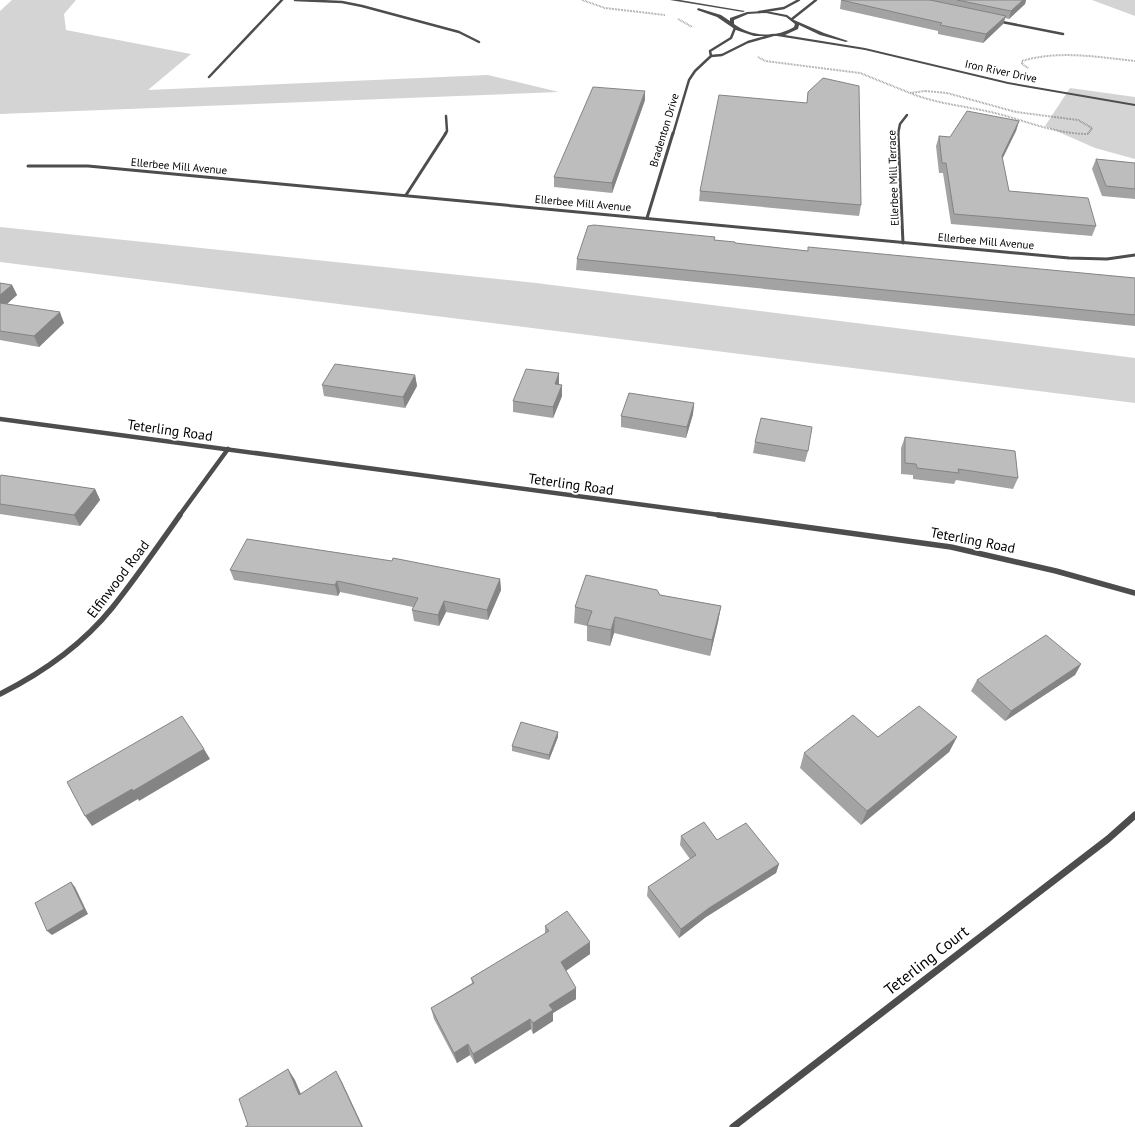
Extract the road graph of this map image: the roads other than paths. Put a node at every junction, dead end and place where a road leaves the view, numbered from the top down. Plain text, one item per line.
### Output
1 (282, 0) edge
2 (295, 0) edge
3 (672, 0) edge
4 (800, 0) edge
5 (816, 0) edge
6 (691, 4) junction
7 (756, 12) junction
8 (793, 20) junction
9 (992, 20) edge
10 (733, 26) junction
11 (1063, 34) dead end
12 (775, 35) junction
13 (479, 42) dead end
14 (865, 49) junction
15 (711, 56) junction
16 (209, 77) dead end
17 (1135, 105) edge
18 (446, 116) dead end
19 (907, 116) dead end
20 (28, 166) dead end
21 (406, 195) junction
22 (647, 218) junction
23 (903, 242) junction
24 (1135, 255) edge
25 (0, 419) edge
26 (228, 449) junction
27 (1135, 593) edge
28 (0, 694) edge
29 (1135, 815) edge
30 (733, 1127) edge

1 - 16 street
2 - 13 street
3 - 6 street
4 - 7 street
5 - 8 street
6 - 7 street
6 - 10 street
7 - 8 street, Iron River Drive
7 - 10 street
8 - 12 street
8 - 14 street, Iron River Drive
9 - 11 street
10 - 12 street, Iron River Drive
10 - 15 street, Bradenton Drive
12 - 14 street, Iron River Drive
12 - 15 street, Bradenton Drive
14 - 17 street, Iron River Drive
15 - 22 street, Bradenton Drive
18 - 21 street
19 - 23 street, Ellerbee Mill Terrace
20 - 21 street, Ellerbee Mill Avenue
21 - 22 street, Ellerbee Mill Avenue
22 - 23 street, Ellerbee Mill Avenue
23 - 24 street, Ellerbee Mill Avenue
25 - 26 street, Teterling Road
26 - 27 street, Teterling Road
26 - 28 street, Elfinwood Road
29 - 30 street, Teterling Court

